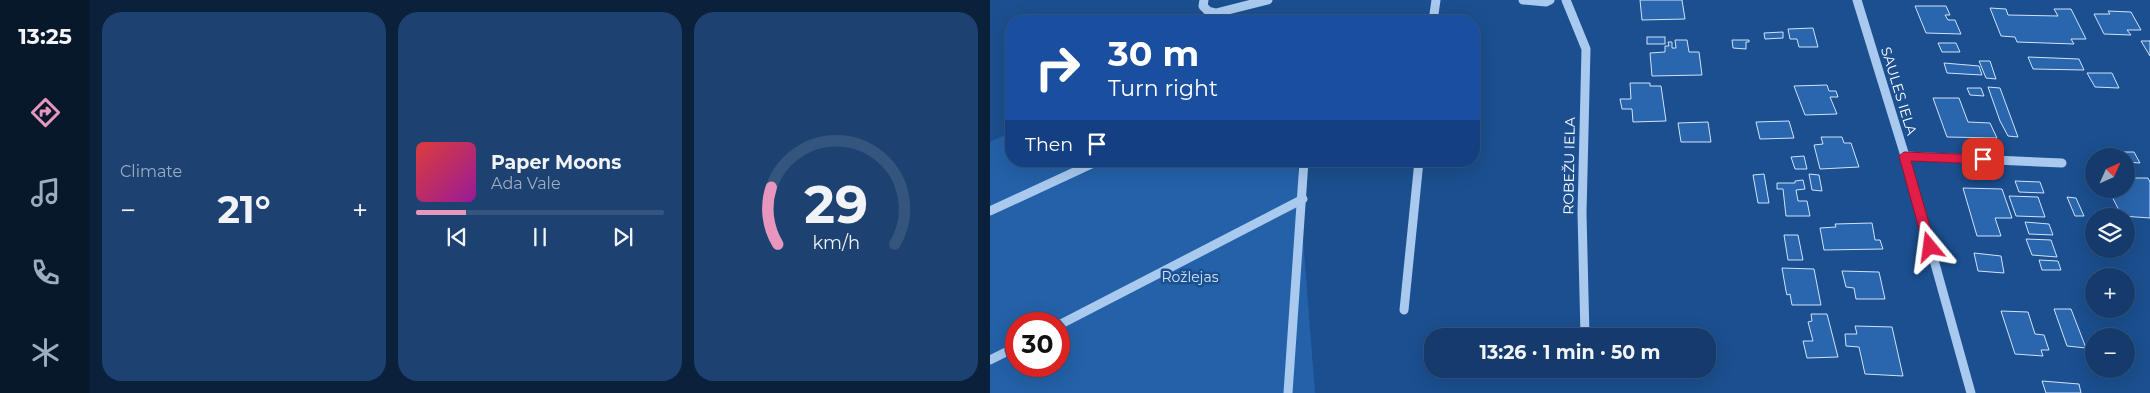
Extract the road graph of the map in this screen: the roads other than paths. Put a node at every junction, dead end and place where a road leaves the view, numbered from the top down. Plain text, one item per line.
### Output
1 (1204, 0) edge
2 (1268, 0) edge
3 (1436, 0) edge
4 (1523, 0) edge
5 (1550, 0) edge
6 (1566, 0) edge
7 (1857, 0) edge
8 (1434, 15) edge
9 (1904, 156) junction
10 (2062, 162) dead end
11 (1085, 167) edge
12 (1304, 167) edge
13 (1418, 167) edge
14 (1303, 199) junction
15 (990, 210) edge
16 (1404, 310) dead end
17 (1070, 319) edge
18 (1585, 328) edge
19 (1005, 352) edge
20 (990, 360) edge
21 (1288, 393) edge
22 (1971, 393) edge

1 - 2 street
3 - 8 street
4 - 5 street
6 - 18 street, ROBEŽU IELA
7 - 9 street, SAULES IELA
9 - 10 street
9 - 22 street, SAULES IELA
11 - 15 street
12 - 14 street
13 - 16 street
14 - 17 street
14 - 21 street
19 - 20 street

